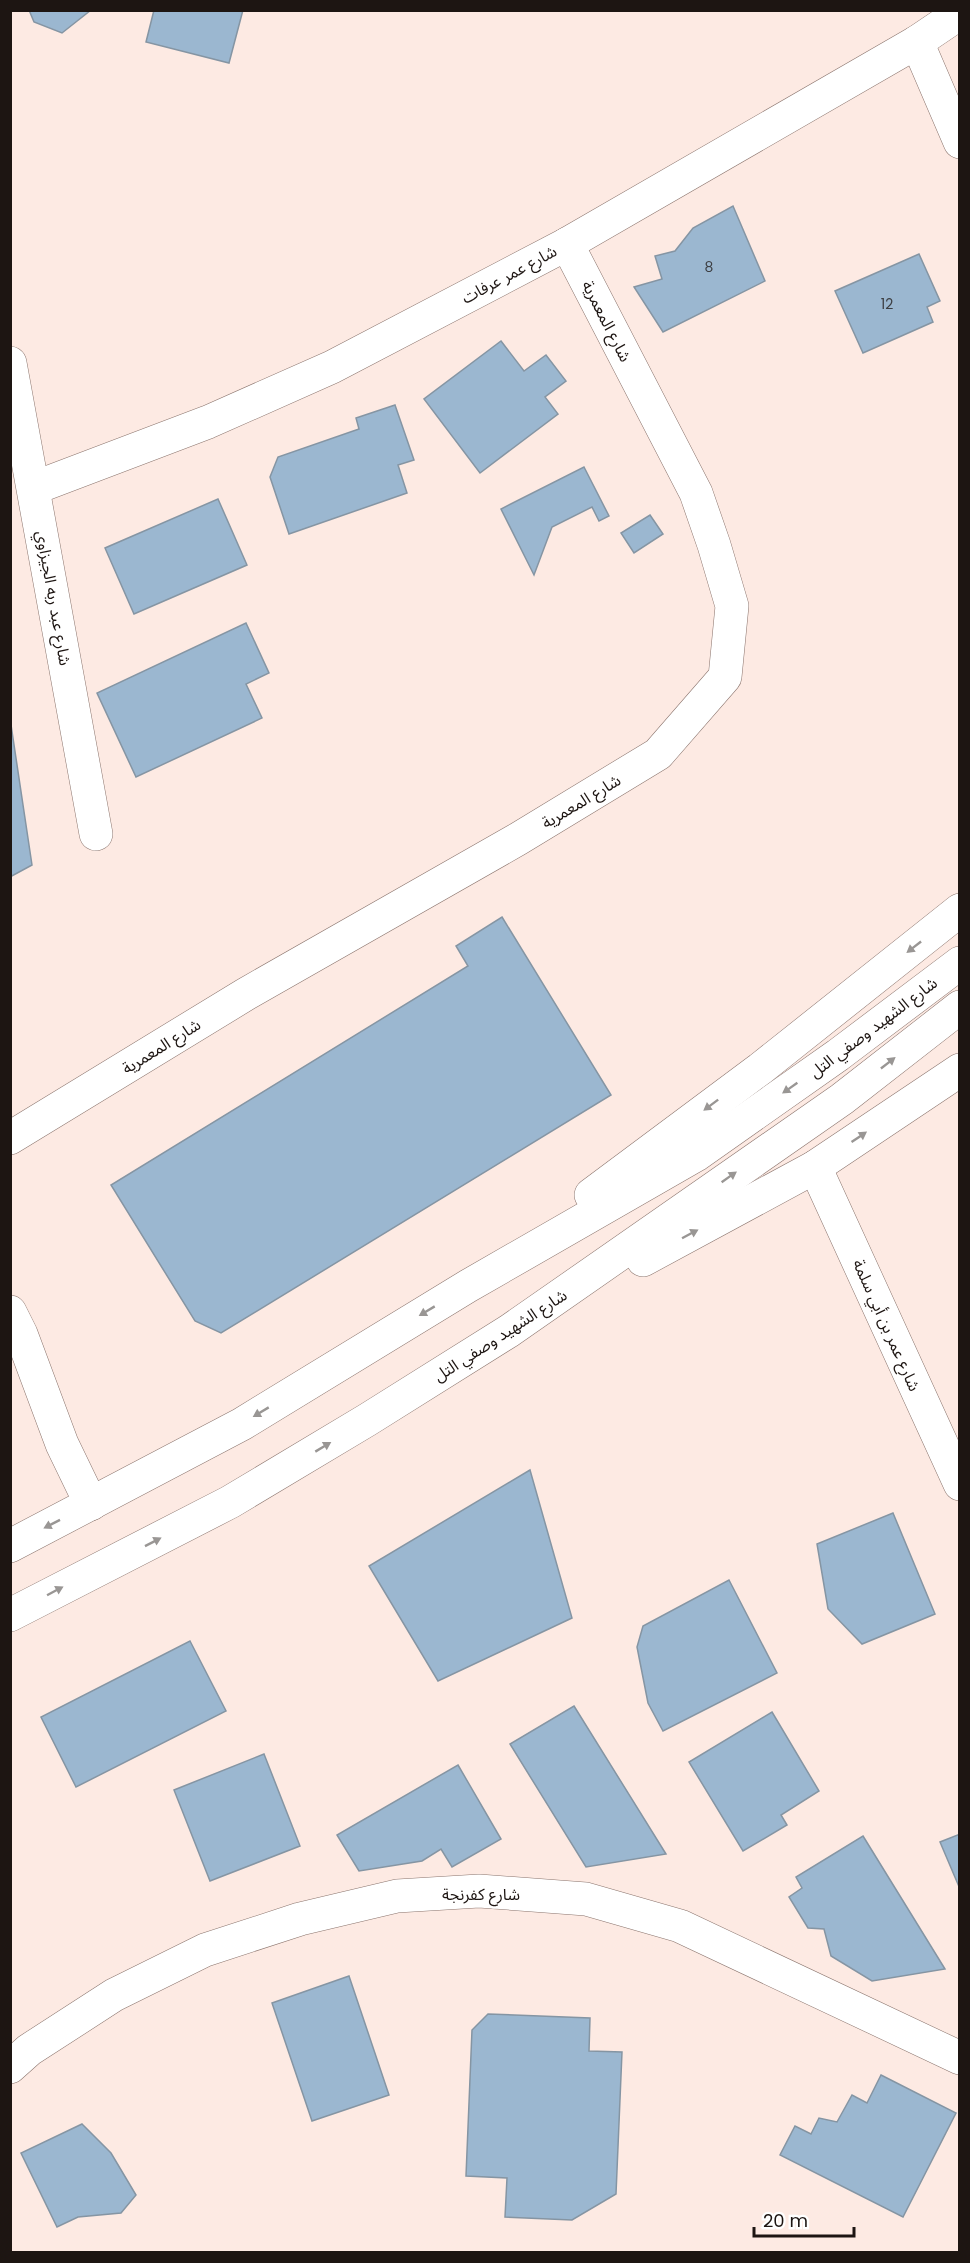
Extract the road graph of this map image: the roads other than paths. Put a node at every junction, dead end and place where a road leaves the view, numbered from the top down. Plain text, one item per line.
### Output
1 (960, 13) edge
2 (917, 42) junction
3 (960, 142) edge
4 (567, 244) junction
5 (10, 363) edge
6 (34, 488) junction
7 (96, 834) dead end
8 (960, 910) edge
9 (960, 963) edge
10 (960, 1007) edge
11 (960, 1070) edge
12 (10, 1138) edge
13 (815, 1167) junction
14 (468, 1286) junction
15 (10, 1312) edge
16 (509, 1331) junction
17 (960, 1484) edge
18 (91, 1504) junction
19 (10, 1546) edge
20 (10, 1615) edge
21 (960, 2058) edge
22 (10, 2067) edge

1 - 2 street, شارع عمر عرفات
2 - 3 street
2 - 4 street, شارع عمر عرفات
4 - 6 street, شارع عمر عرفات
4 - 12 street, شارع المعمرية
5 - 6 street, شارع عبد ربه الجيزاوي
6 - 7 street, شارع عبد ربه الجيزاوي
8 -> 14 street
9 -> 14 street, شارع الشهيد وصفي التل
16 -> 10 street, شارع الشهيد وصفي التل
13 -> 11 street
16 -> 13 street
13 - 17 street, شارع عمر بن أبي سلمة
14 -> 18 street, شارع الشهيد وصفي التل
15 - 18 street
20 -> 16 street, شارع الشهيد وصفي التل
18 -> 19 street, شارع الشهيد وصفي التل
21 - 22 street, شارع كفرنجة

